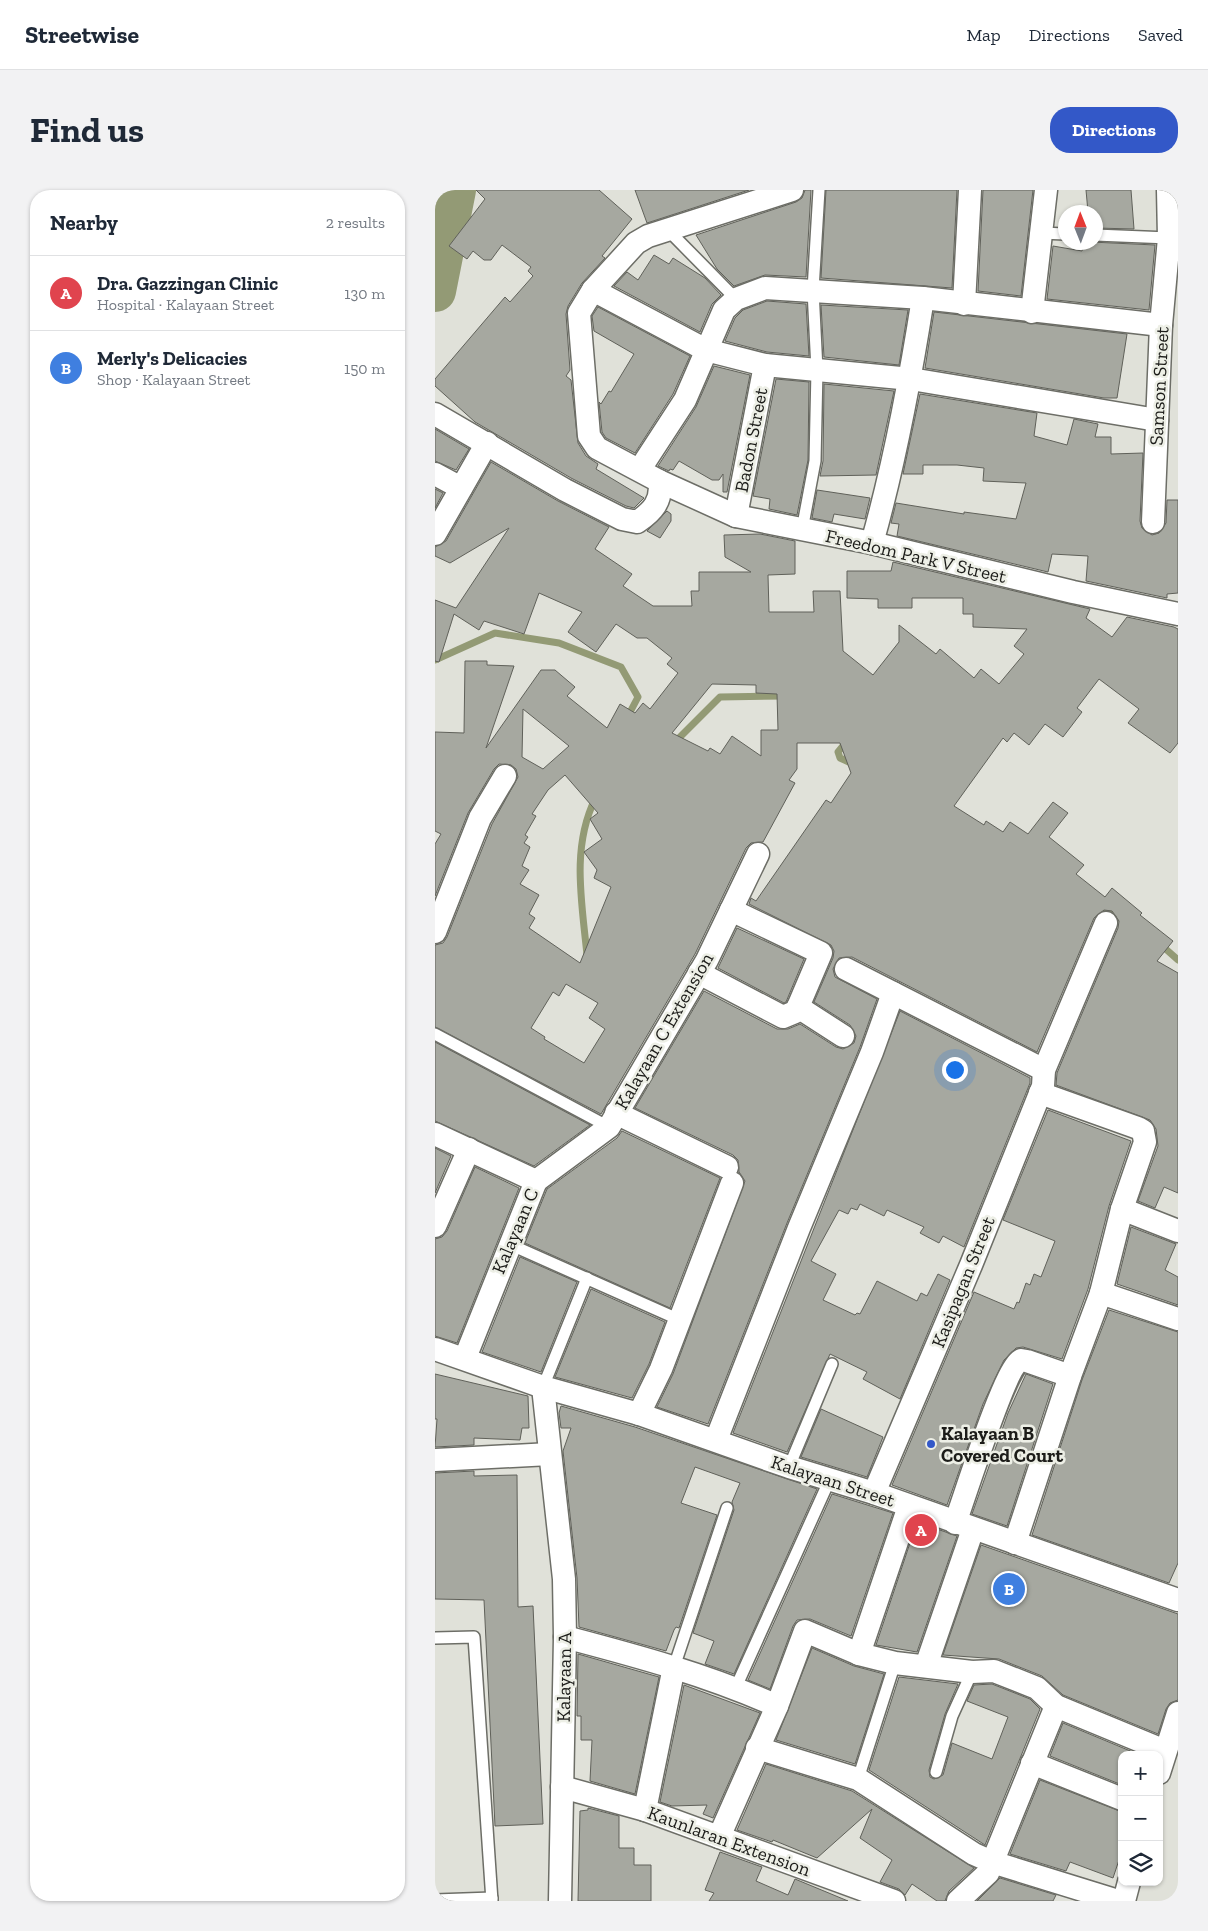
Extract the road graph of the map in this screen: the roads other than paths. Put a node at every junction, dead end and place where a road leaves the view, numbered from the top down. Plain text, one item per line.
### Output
1 (792, 190) edge
2 (819, 190) edge
3 (970, 190) edge
4 (1046, 190) edge
5 (1168, 190) edge
6 (667, 229) junction
7 (1041, 233) junction
8 (1058, 234) edge
9 (1103, 235) edge
10 (1169, 238) junction
11 (593, 290) junction
12 (813, 290) junction
13 (923, 298) junction
14 (736, 299) junction
15 (964, 304) junction
16 (1032, 312) junction
17 (1161, 325) junction
18 (706, 350) junction
19 (765, 365) junction
20 (817, 370) junction
21 (911, 379) junction
22 (435, 414) edge
23 (1157, 420) junction
24 (487, 443) junction
25 (640, 469) junction
26 (435, 474) edge
27 (659, 481) junction
28 (461, 488) junction
29 (736, 516) junction
30 (1153, 522) dead end
31 (802, 530) junction
32 (435, 534) edge
33 (872, 543) junction
34 (1178, 614) edge
35 (505, 776) dead end
36 (758, 854) dead end
37 (731, 910) junction
38 (1106, 923) dead end
39 (435, 932) edge
40 (846, 970) dead end
41 (699, 973) junction
42 (893, 993) junction
43 (798, 1007) junction
44 (435, 1034) edge
45 (843, 1036) dead end
46 (1044, 1070) junction
47 (1040, 1093) junction
48 (612, 1120) junction
49 (435, 1134) edge
50 (469, 1150) junction
51 (536, 1181) junction
52 (1122, 1209) junction
53 (435, 1226) edge
54 (1178, 1231) edge
55 (509, 1244) junction
56 (587, 1278) junction
57 (1101, 1293) junction
58 (1178, 1319) edge
59 (680, 1320) junction
60 (435, 1349) edge
61 (465, 1358) junction
62 (831, 1364) dead end
63 (1070, 1376) junction
64 (543, 1387) junction
65 (639, 1414) junction
66 (716, 1440) junction
67 (550, 1454) junction
68 (435, 1460) edge
69 (789, 1468) junction
70 (830, 1479) junction
71 (874, 1493) junction
72 (909, 1506) junction
73 (727, 1508) dead end
74 (964, 1526) junction
75 (1015, 1544) junction
76 (1178, 1600) edge
77 (435, 1638) edge
78 (565, 1638) junction
79 (859, 1654) junction
80 (895, 1663) junction
81 (925, 1666) junction
82 (674, 1667) junction
83 (972, 1672) junction
84 (737, 1687) junction
85 (777, 1706) junction
86 (1056, 1706) junction
87 (1178, 1713) edge
88 (757, 1748) junction
89 (1165, 1751) junction
90 (1163, 1758) edge
91 (1033, 1763) junction
92 (936, 1772) dead end
93 (858, 1780) junction
94 (562, 1787) junction
95 (1118, 1797) edge
96 (645, 1810) junction
97 (719, 1837) junction
98 (992, 1862) junction
99 (1128, 1886) edge
100 (492, 1899) edge
101 (435, 1900) edge
102 (560, 1901) edge
103 (894, 1901) edge
104 (958, 1901) edge
105 (1118, 1901) edge
106 (1124, 1901) edge

1 - 6 street
2 - 12 lane
3 - 15 street
4 - 7 street
5 - 10 street, Samson Street
6 - 11 street
6 - 14 lane
7 - 8 lane
7 - 16 street
9 - 10 lane
10 - 17 street, Samson Street
11 - 18 street
11 - 25 street, Freedom Park V Street
12 - 13 street
12 - 14 street
12 - 20 lane
13 - 15 street
13 - 21 street
14 - 18 street
15 - 16 street
16 - 17 street
17 - 23 street, Samson Street
18 - 19 street
18 - 25 street
19 - 20 street
19 - 29 street, Badon Street
20 - 21 street
20 - 31 lane
21 - 23 street
21 - 33 street
22 - 24 street
23 - 30 street, Samson Street
24 - 27 street
24 - 28 street
25 - 27 street, Freedom Park V Street
26 - 28 street
27 - 29 street, Freedom Park V Street
28 - 32 street
29 - 31 street, Freedom Park V Street
31 - 33 street, Freedom Park V Street
33 - 34 street, Freedom Park V Street
35 - 39 street
36 - 37 street, Kalayaan C Extension
37 - 41 street, Kalayaan C Extension
37 - 43 street
38 - 46 street, Kasipagan Street
40 - 42 street
41 - 43 street
41 - 48 street, Kalayaan C Extension
42 - 46 street
42 - 66 street
43 - 45 street
44 - 48 lane
46 - 47 street, Kasipagan Street
47 - 52 street
47 - 71 street, Kasipagan Street
48 - 51 street, Kalayaan C Extension
48 - 59 street
49 - 50 street, Kalayaan C
50 - 51 street, Kalayaan C
50 - 53 street
51 - 55 street, Kalayaan C
52 - 54 street
52 - 57 street
55 - 56 lane
55 - 61 street, Kalayaan C
56 - 59 lane
56 - 64 lane
57 - 58 street
57 - 63 street
59 - 65 street
60 - 61 street, Kalayaan Street
61 - 64 street, Kalayaan Street
62 - 69 lane
63 - 74 street
63 - 75 street
64 - 65 street, Kalayaan Street
64 - 67 street, Kalayaan A
65 - 66 street, Kalayaan Street
66 - 69 street, Kalayaan Street
67 - 68 street
67 - 78 street, Kalayaan A
69 - 70 street, Kalayaan Street
70 - 71 street, Kalayaan Street
70 - 84 lane
71 - 72 street, Kalayaan Street
72 - 74 street, Kalayaan Street
72 - 79 street
73 - 82 lane
74 - 75 street, Kalayaan Street
74 - 81 street
75 - 76 street, Kalayaan Street
77 - 100 lane
78 - 82 street
78 - 94 street, Kalayaan A
79 - 80 street
79 - 85 street
80 - 81 street
80 - 93 lane
81 - 83 street
82 - 84 street
82 - 96 street
83 - 86 street
83 - 92 lane
84 - 85 street
85 - 88 street
86 - 89 street
86 - 91 street
87 - 89 street
88 - 93 street
88 - 97 street
89 - 90 street
91 - 95 street
91 - 98 street
93 - 98 street
94 - 96 street, Kaunlaran Extension
94 - 102 street, Kalayaan A
96 - 97 street, Kaunlaran Extension
97 - 103 street, Kaunlaran Extension
98 - 104 street
98 - 105 street
99 - 106 street
100 - 101 lane

